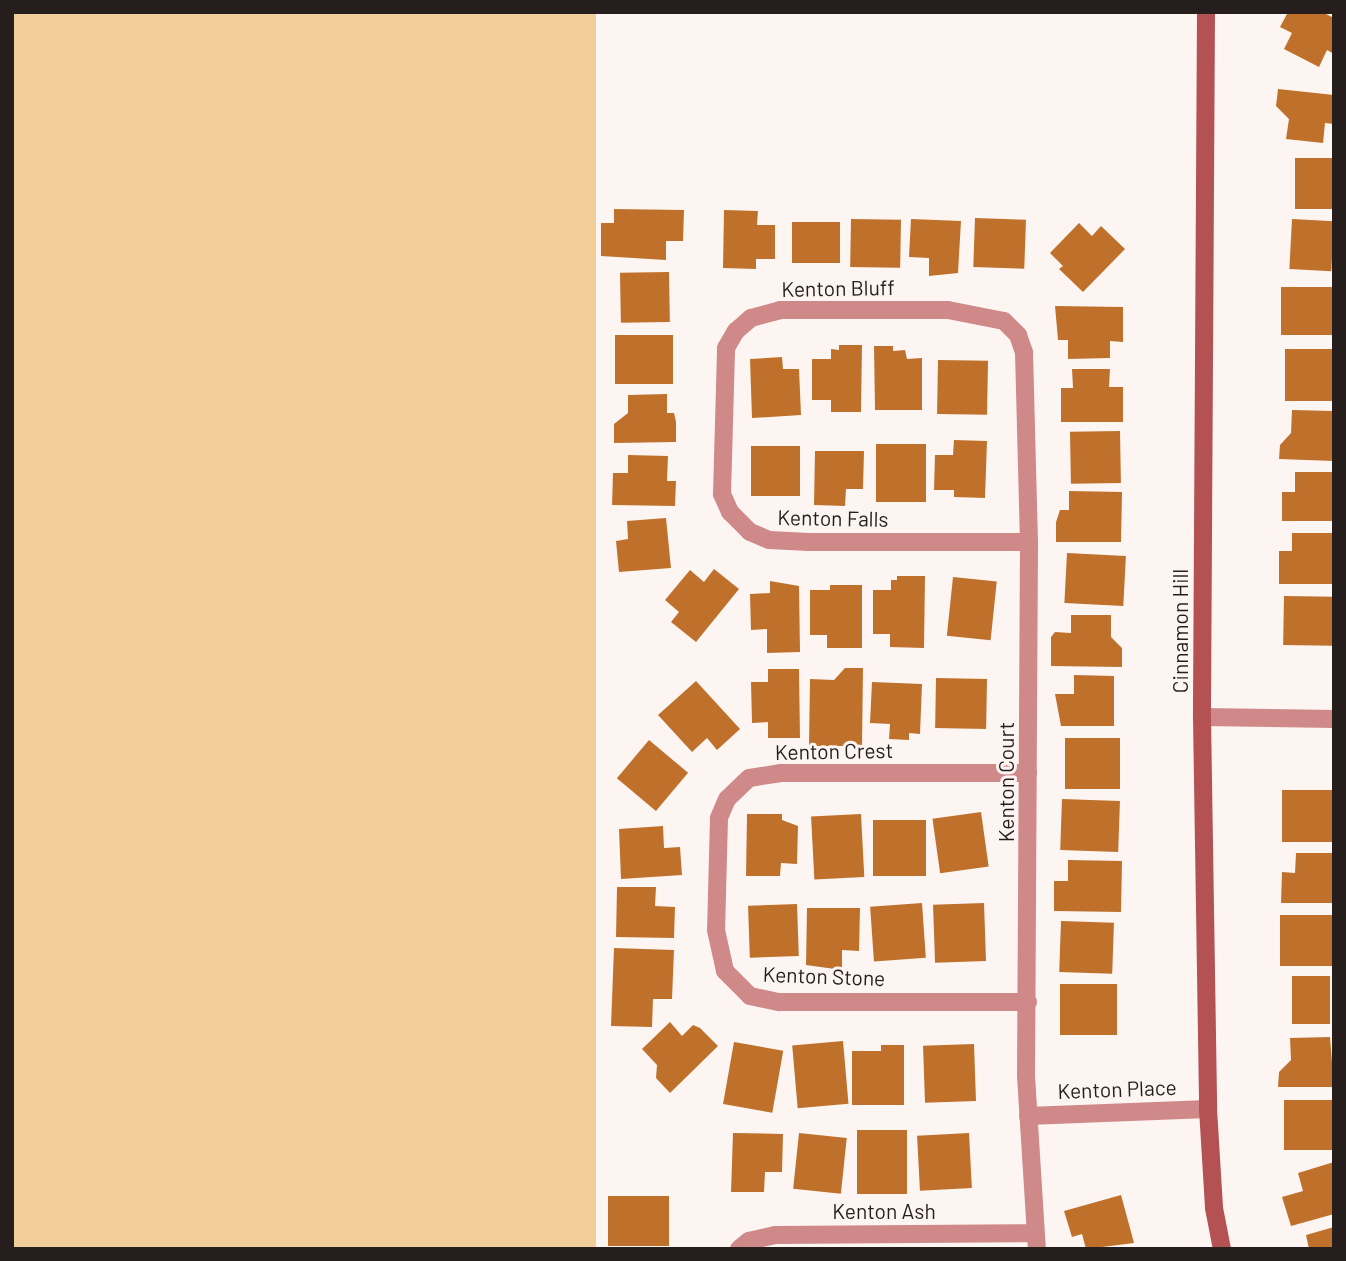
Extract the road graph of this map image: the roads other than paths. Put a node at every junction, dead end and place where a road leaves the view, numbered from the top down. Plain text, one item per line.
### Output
1 (1206, 12) edge
2 (1004, 321) joint
3 (722, 429) joint
4 (1029, 541) junction
5 (1202, 717) junction
6 (1334, 719) edge
7 (1028, 773) junction
8 (718, 876) joint
9 (1028, 1002) junction
10 (1208, 1109) junction
11 (1028, 1115) junction
12 (1035, 1241) edge
13 (739, 1249) edge
14 (1222, 1249) edge

1 - 5 street, Cinnamon Hill
2 - 3 street, Kenton Bluff
2 - 4 street, Kenton Court
3 - 4 street, Kenton Falls
4 - 7 street, Kenton Court
5 - 6 street
5 - 10 street, Cinnamon Hill
7 - 8 street, Kenton Crest
7 - 9 street, Kenton Court
8 - 9 street, Kenton Stone
9 - 11 street, Kenton Court
10 - 11 street, Kenton Place
10 - 14 street, Cinnamon Hill
11 - 12 street, Kenton Court
12 - 13 street, Kenton Ash

